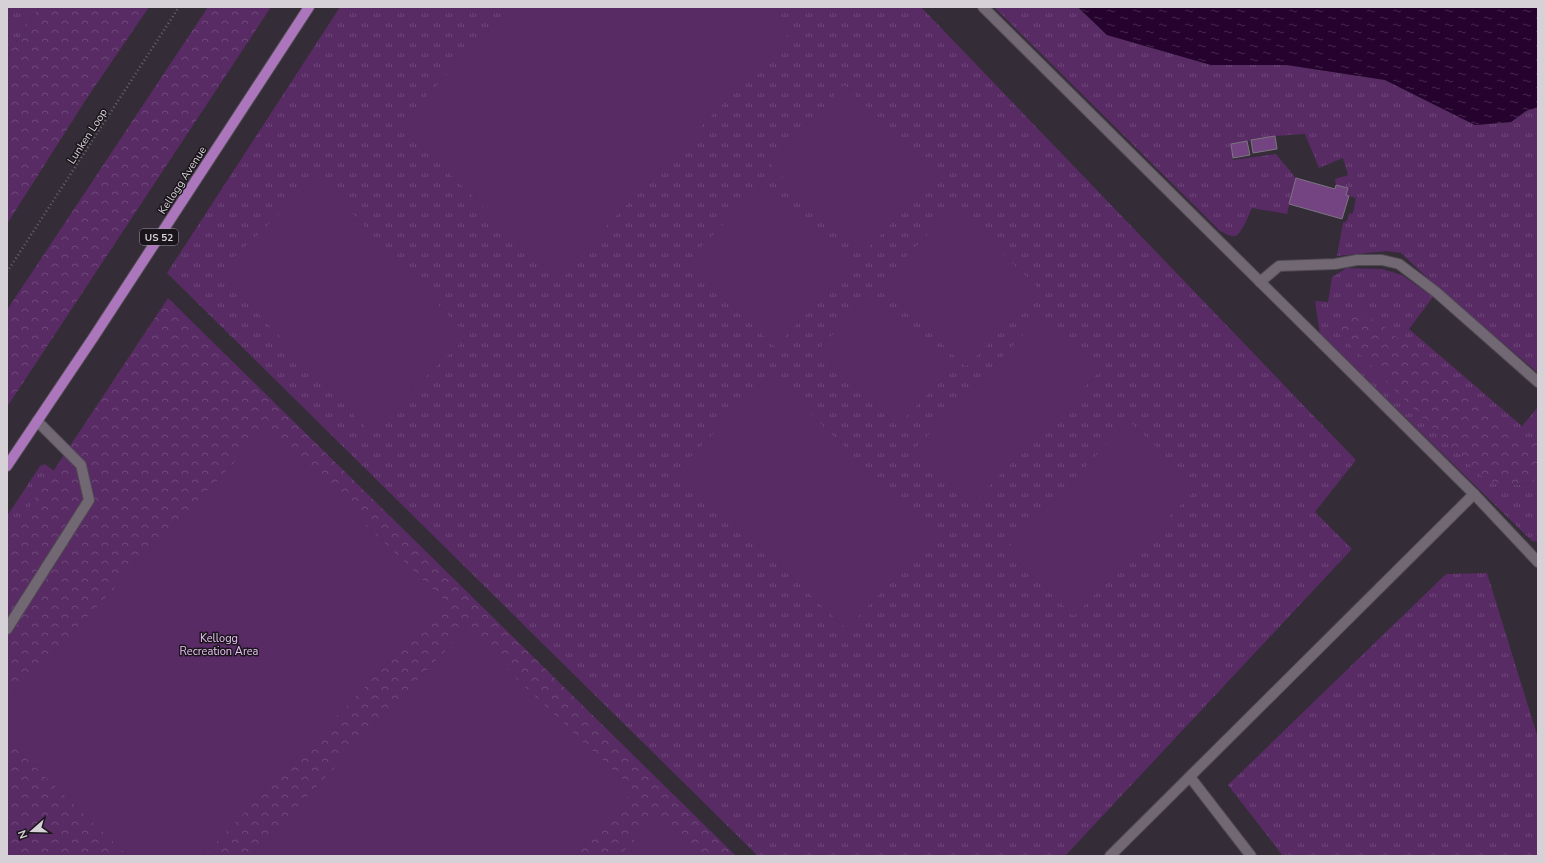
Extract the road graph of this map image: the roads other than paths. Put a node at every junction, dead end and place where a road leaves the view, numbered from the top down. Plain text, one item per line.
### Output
1 (309, 7) edge
2 (983, 7) edge
3 (1260, 282) junction
4 (1538, 382) edge
5 (37, 421) junction
6 (7, 466) edge
7 (1474, 494) junction
8 (1538, 562) edge
9 (7, 628) edge
10 (1190, 777) junction
11 (1111, 856) edge
12 (1251, 856) edge

1 - 5 main road, Kellogg Avenue / US 52
2 - 3 street
3 - 4 street
3 - 7 street
5 - 6 main road, Kellogg Avenue / US 52
5 - 9 street
7 - 8 street
7 - 10 street
10 - 11 street
10 - 12 street

